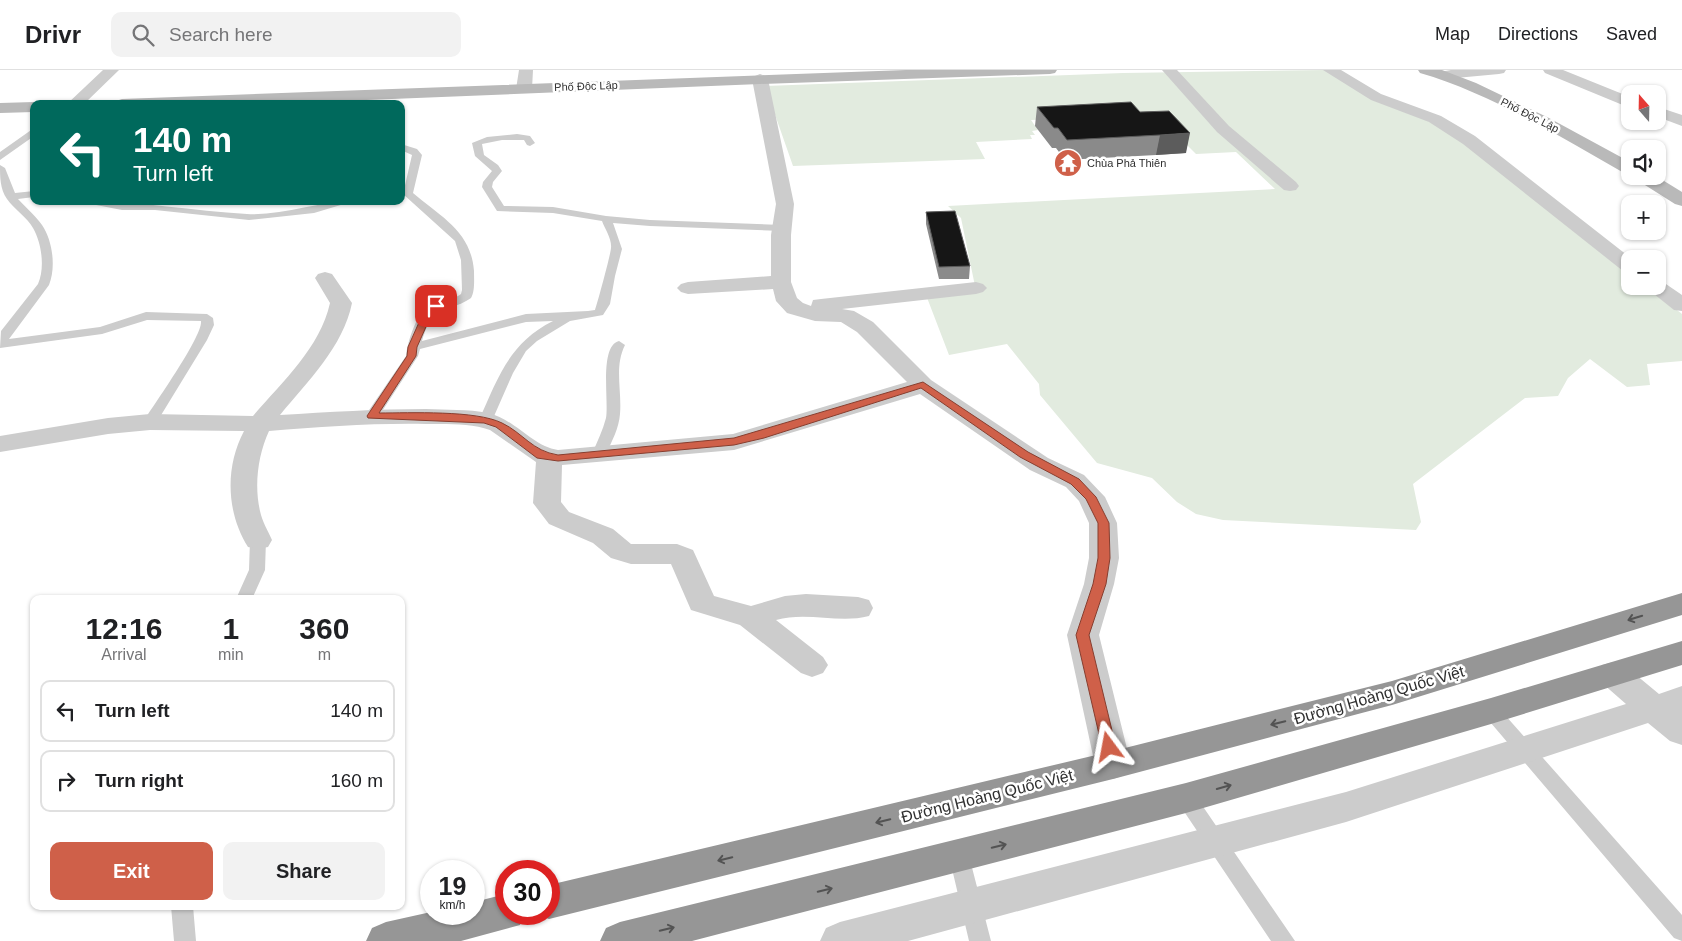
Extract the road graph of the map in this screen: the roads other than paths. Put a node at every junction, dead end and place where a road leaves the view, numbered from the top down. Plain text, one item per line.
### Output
1 (112, 70) edge
2 (526, 70) edge
3 (1050, 70) edge
4 (1169, 70) edge
5 (1330, 70) edge
6 (1426, 70) edge
7 (1499, 70) edge
8 (1550, 70) edge
9 (1445, 75) junction
10 (760, 79) junction
11 (524, 89) junction
12 (79, 100) edge
13 (385, 100) edge
14 (1621, 100) edge
15 (30, 107) edge
16 (0, 108) edge
17 (1666, 109) edge
18 (1682, 111) edge
19 (1666, 115) edge
20 (1682, 121) edge
21 (30, 134) edge
22 (530, 144) dead end
23 (405, 148) edge
24 (0, 157) edge
25 (1621, 164) edge
26 (0, 168) edge
27 (1658, 185) edge
28 (1290, 186) dead end
29 (30, 195) edge
30 (11, 197) junction
31 (1682, 200) edge
32 (112, 205) edge
33 (146, 205) edge
34 (165, 205) edge
35 (333, 205) edge
36 (606, 219) junction
37 (782, 228) junction
38 (1621, 260) edge
39 (325, 278) dead end
40 (781, 282) junction
41 (688, 288) dead end
42 (976, 288) dead end
43 (1666, 293) edge
44 (1682, 305) edge
45 (795, 308) junction
46 (566, 319) junction
47 (0, 344) edge
48 (619, 345) dead end
49 (412, 347) junction
50 (923, 385) junction
51 (372, 416) junction
52 (486, 420) junction
53 (150, 422) junction
54 (260, 424) junction
55 (0, 444) edge
56 (599, 454) junction
57 (549, 458) junction
58 (258, 540) joint
59 (246, 595) edge
60 (1682, 604) edge
61 (858, 608) dead end
62 (751, 616) junction
63 (1678, 658) edge
64 (812, 666) dead end
65 (1613, 674) junction
66 (1668, 704) edge
67 (1491, 711) junction
68 (1682, 732) edge
69 (1524, 750) junction
70 (1114, 765) junction
71 (1186, 798) junction
72 (1215, 841) junction
73 (959, 856) junction
74 (560, 899) edge
75 (971, 906) junction
76 (182, 910) edge
77 (495, 915) edge
78 (1682, 931) edge
79 (185, 941) edge
80 (386, 941) edge
81 (620, 941) edge
82 (840, 941) edge
83 (980, 941) edge
84 (1284, 941) edge

1 - 12 street
2 - 11 street
3 - 10 street, Phố Độc Lập
4 - 28 street
5 - 38 street
6 - 9 street, Phố Độc Lập
7 - 9 street
8 - 14 street
9 - 25 street, Phố Độc Lập
10 - 11 street, Phố Độc Lập
10 - 37 street
11 - 13 street, Phố Độc Lập
15 - 16 street
17 - 18 street
19 - 20 street
21 - 24 lane
22 - 36 lane
23 - 49 lane
26 - 30 lane
27 - 31 street
29 - 30 lane
30 - 47 lane
32 - 33 lane
34 - 35 lane
36 - 37 lane
36 - 46 lane
37 - 40 street
39 - 54 street
40 - 41 street
40 - 45 street
42 - 45 street
43 - 44 street
45 - 50 street
46 - 49 lane
46 - 52 lane
47 - 53 lane
48 - 56 lane
49 - 51 lane
50 - 56 street
50 - 70 street
51 - 52 street
51 - 54 street
52 - 57 street
53 - 54 street
53 - 55 street
54 - 58 street
56 - 57 street
57 - 62 street
58 - 59 lane
60 -> 70 highway, Đường Hoàng Quốc Việt
61 - 62 street
62 - 64 street
63 - 65 highway
65 - 66 street
65 - 67 highway
66 - 68 street
66 - 69 street
67 - 69 lane
71 -> 67 highway
69 - 72 street
69 - 78 lane
70 -> 74 highway, Đường Hoàng Quốc Việt
71 - 72 lane
73 -> 71 highway
72 - 75 street
72 - 84 lane
73 - 75 lane
81 -> 73 highway
75 - 82 street
75 - 83 lane
76 - 79 lane
77 - 80 highway

